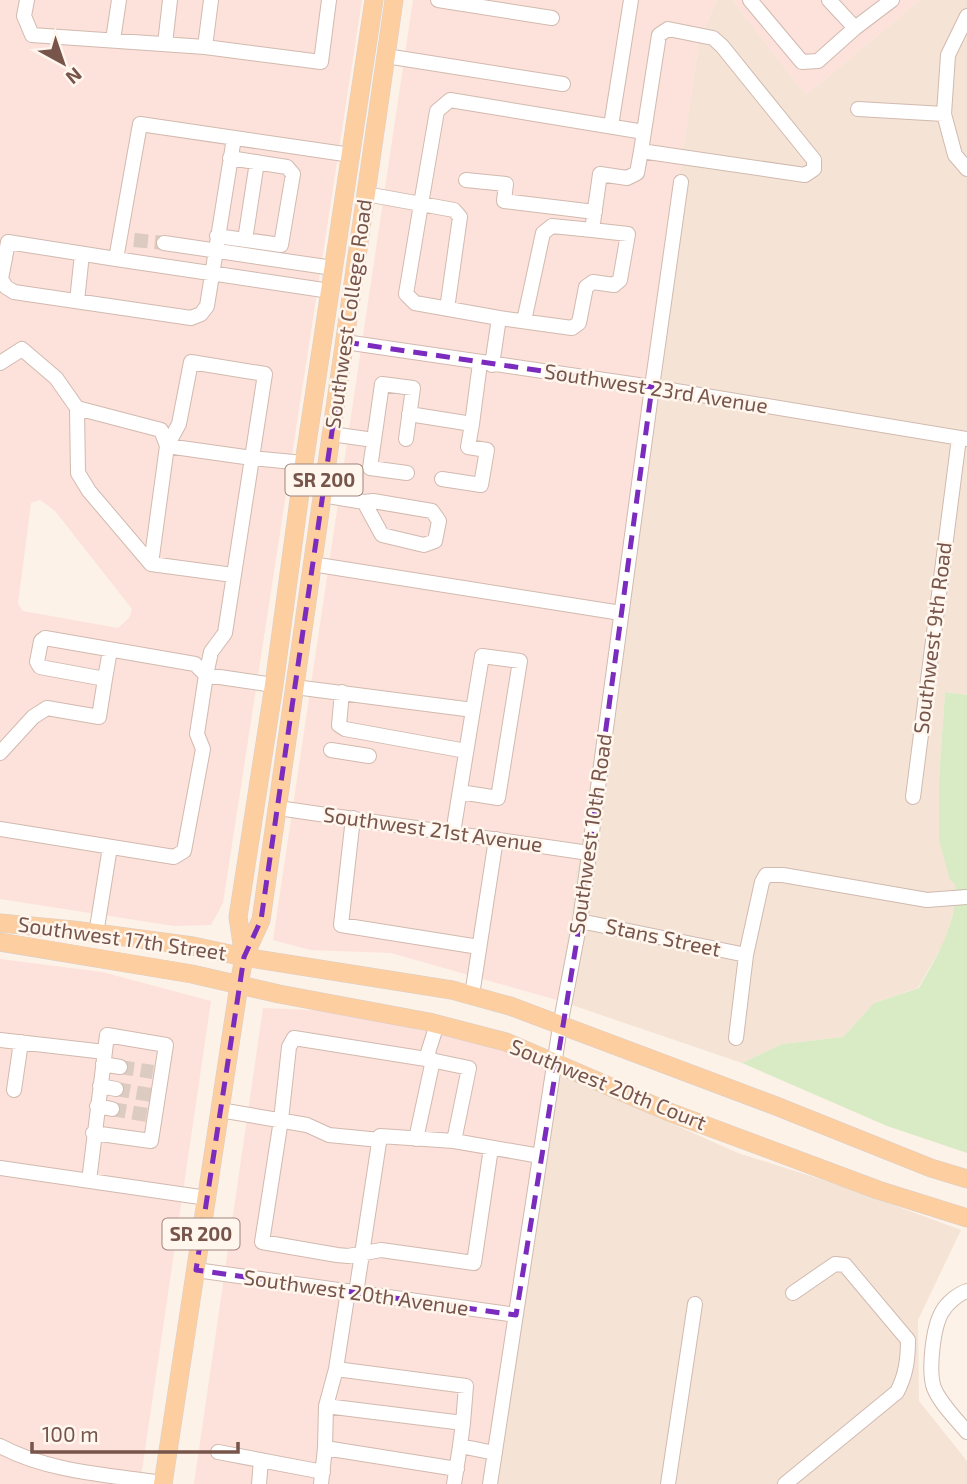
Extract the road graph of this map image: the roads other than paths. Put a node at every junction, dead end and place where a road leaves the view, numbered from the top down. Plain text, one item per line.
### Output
1 (27, 0) edge
2 (119, 0) edge
3 (170, 0) edge
4 (211, 0) edge
5 (329, 0) edge
6 (374, 0) edge
7 (394, 0) edge
8 (438, 0) edge
9 (631, 0) edge
10 (750, 0) edge
11 (829, 0) edge
12 (892, 0) edge
13 (967, 16) edge
14 (552, 18) dead end
15 (855, 28) junction
16 (113, 40) junction
17 (165, 44) junction
18 (205, 47) junction
19 (386, 56) junction
20 (563, 84) dead end
21 (858, 109) dead end
22 (944, 114) junction
23 (611, 126) junction
24 (644, 132) junction
25 (234, 138) junction
26 (641, 151) junction
27 (351, 155) junction
28 (230, 159) junction
29 (257, 162) junction
30 (967, 169) edge
31 (467, 180) dead end
32 (681, 182) dead end
33 (366, 194) junction
34 (421, 204) junction
35 (594, 212) junction
36 (592, 230) junction
37 (217, 236) junction
38 (245, 240) junction
39 (164, 243) tunnel mouth
40 (214, 252) junction
41 (82, 254) junction
42 (116, 259) junction
43 (333, 268) junction
44 (211, 273) junction
45 (330, 291) junction
46 (77, 301) junction
47 (447, 309) junction
48 (499, 318) junction
49 (524, 321) junction
50 (345, 342) junction
51 (0, 363) edge
52 (486, 364) junction
53 (652, 387) junction
54 (77, 408) junction
55 (409, 414) junction
56 (472, 424) junction
57 (331, 435) junction
58 (963, 438) edge
59 (405, 439) dead end
60 (374, 440) junction
61 (167, 446) junction
62 (252, 458) junction
63 (304, 463) junction
64 (407, 473) dead end
65 (442, 479) dead end
66 (322, 495) junction
67 (364, 502) junction
68 (151, 564) junction
69 (312, 564) junction
70 (233, 575) junction
71 (621, 613) junction
72 (110, 650) junction
73 (206, 676) junction
74 (105, 679) junction
75 (274, 685) junction
76 (295, 687) junction
77 (342, 692) junction
78 (473, 710) junction
79 (331, 750) dead end
80 (466, 751) junction
81 (0, 753) edge
82 (369, 756) dead end
83 (460, 792) junction
84 (913, 797) dead end
85 (278, 808) junction
86 (353, 818) junction
87 (0, 829) edge
88 (453, 833) junction
89 (496, 839) junction
90 (110, 847) junction
91 (589, 853) junction
92 (967, 897) edge
93 (580, 921) junction
94 (0, 923) edge
95 (96, 933) junction
96 (0, 942) edge
97 (479, 947) junction
98 (746, 955) junction
99 (244, 957) junction
100 (239, 985) junction
101 (472, 995) junction
102 (437, 1024) junction
103 (560, 1026) junction
104 (736, 1038) dead end
105 (0, 1040) edge
106 (21, 1042) junction
107 (104, 1058) junction
108 (429, 1059) junction
109 (554, 1063) junction
110 (120, 1067) tunnel mouth
111 (100, 1086) junction
112 (116, 1089) tunnel mouth
113 (15, 1090) dead end
114 (97, 1107) junction
115 (113, 1109) tunnel mouth
116 (220, 1110) junction
117 (281, 1120) junction
118 (93, 1133) junction
119 (416, 1139) junction
120 (380, 1140) junction
121 (454, 1141) junction
122 (491, 1148) junction
123 (540, 1156) junction
124 (0, 1168) edge
125 (967, 1179) edge
126 (89, 1181) junction
127 (207, 1198) junction
128 (967, 1218) edge
129 (362, 1254) junction
130 (196, 1270) junction
131 (967, 1291) edge
132 (352, 1292) junction
133 (793, 1293) dead end
134 (695, 1304) dead end
135 (516, 1315) junction
136 (336, 1369) junction
137 (326, 1406) junction
138 (463, 1423) junction
139 (967, 1432) edge
140 (0, 1446) edge
141 (460, 1446) junction
142 (325, 1448) junction
143 (218, 1452) dead end
144 (495, 1453) junction
145 (261, 1460) junction
146 (455, 1477) edge
147 (322, 1478) edge
148 (163, 1484) edge
149 (259, 1484) edge
150 (490, 1484) edge
151 (668, 1484) edge
152 (785, 1484) edge

1 - 16 street
2 - 16 street
3 - 17 street
4 - 18 street
5 - 18 street
6 - 27 main road, Southwest College Road / SR 200
7 - 19 main road, Southwest College Road / SR 200
8 - 14 street
9 - 23 street
10 - 15 street
11 - 15 street
12 - 15 street
13 - 22 street
16 - 17 street
17 - 18 street
19 - 20 street
19 - 33 main road, Southwest College Road / SR 200
21 - 22 street
22 - 30 street
23 - 24 street
23 - 34 street
24 - 26 street
24 - 26 street
25 - 27 street
25 - 28 street
25 - 42 street
26 - 35 street
27 - 43 main road, Southwest College Road / SR 200
28 - 29 street
28 - 37 street
29 - 38 street
29 - 38 street
31 - 35 street
32 - 53 street, Southwest 10th Road
33 - 34 street
33 - 50 main road, Southwest College Road / SR 200
34 - 47 street
34 - 47 street
35 - 36 street
36 - 49 street
36 - 49 street
37 - 38 street
37 - 40 street
39 - 40 street
40 - 43 street
40 - 44 street
41 - 42 street
41 - 46 street
41 - 46 street
42 - 44 street
43 - 45 main road, Southwest College Road / SR 200
44 - 45 street
44 - 46 street
45 - 63 main road, Southwest College Road / SR 200
47 - 48 street
48 - 49 street
48 - 52 street
50 - 52 street, Southwest 23rd Avenue
50 - 57 main road, Southwest College Road / SR 200
51 - 54 street
52 - 53 street, Southwest 23rd Avenue
52 - 56 street
53 - 58 street, Southwest 23rd Avenue
53 - 71 street, Southwest 10th Road
54 - 61 street
54 - 68 street
55 - 56 street
55 - 59 street
55 - 60 street
56 - 65 street
57 - 60 street
57 - 66 main road, Southwest College Road / SR 200
58 - 84 street, Southwest 9th Road
60 - 64 street
61 - 62 street
61 - 62 street
61 - 68 street
62 - 63 street
62 - 70 street
63 - 75 main road, Southwest College Road / SR 200
66 - 67 street
66 - 69 main road, Southwest College Road / SR 200
67 - 67 street
68 - 70 street
69 - 71 street
69 - 76 main road, Southwest College Road / SR 200
70 - 73 street
71 - 91 street, Southwest 10th Road
72 - 73 street
72 - 74 street
72 - 74 street
73 - 75 street
73 - 90 street
74 - 81 street
75 - 99 main road, Southwest College Road / SR 200
76 - 77 street
76 - 85 main road, Southwest College Road / SR 200
77 - 78 street
77 - 80 street
78 - 80 street
78 - 83 street
79 - 82 street
80 - 83 street
83 - 88 street
85 - 86 street, Southwest 21st Avenue
85 - 99 main road, Southwest College Road / SR 200
86 - 88 street, Southwest 21st Avenue
86 - 97 street
87 - 90 street
88 - 89 street, Southwest 21st Avenue
89 - 91 street, Southwest 21st Avenue
89 - 97 street
90 - 95 street
91 - 93 street, Southwest 10th Road
92 - 98 street
93 - 98 street, Stans Street
93 - 103 street, Southwest 10th Road
94 - 95 main road, Southwest 17th Street
95 - 99 main road, Southwest 17th Street
96 - 100 main road, Southwest 17th Street
97 - 101 street
98 - 104 street
99 - 100 main road, Southwest College Road / SR 200
99 - 101 main road, Southwest 20th Court
100 - 102 main road, Southwest 20th Court
100 - 116 main road, Southwest College Road / SR 200
101 - 103 main road, Southwest 20th Court
102 - 108 street
102 - 109 main road, Southwest 20th Court
103 - 109 street, Southwest 10th Road
103 - 125 main road, Southwest 20th Court
105 - 106 street
106 - 107 street
106 - 113 street
107 - 110 street
107 - 111 street
107 - 118 street
108 - 117 street
108 - 119 street
108 - 121 street
109 - 123 street, Southwest 10th Road
109 - 128 main road, Southwest 20th Court
111 - 112 street
111 - 114 street
114 - 115 street
114 - 118 street
116 - 117 street
116 - 127 main road, Southwest College Road / SR 200
117 - 120 street
117 - 129 street
118 - 126 street
119 - 120 street
119 - 121 street
120 - 129 street
121 - 122 street
122 - 123 street
122 - 129 street
123 - 135 street, Southwest 10th Road
124 - 126 street
126 - 127 street
127 - 130 main road, Southwest College Road / SR 200
129 - 132 street
130 - 132 street, Southwest 20th Avenue
130 - 148 main road, Southwest College Road / SR 200
131 - 139 street
132 - 135 street, Southwest 20th Avenue
132 - 136 street
133 - 152 street
134 - 151 street
135 - 144 street, Southwest 10th Road
136 - 137 street
136 - 138 street
137 - 138 street
137 - 142 street
138 - 141 street
140 - 148 street
141 - 144 street
141 - 146 street
142 - 146 street
142 - 147 street
143 - 145 street
144 - 150 street, Southwest 10th Road
145 - 147 street
145 - 149 street

